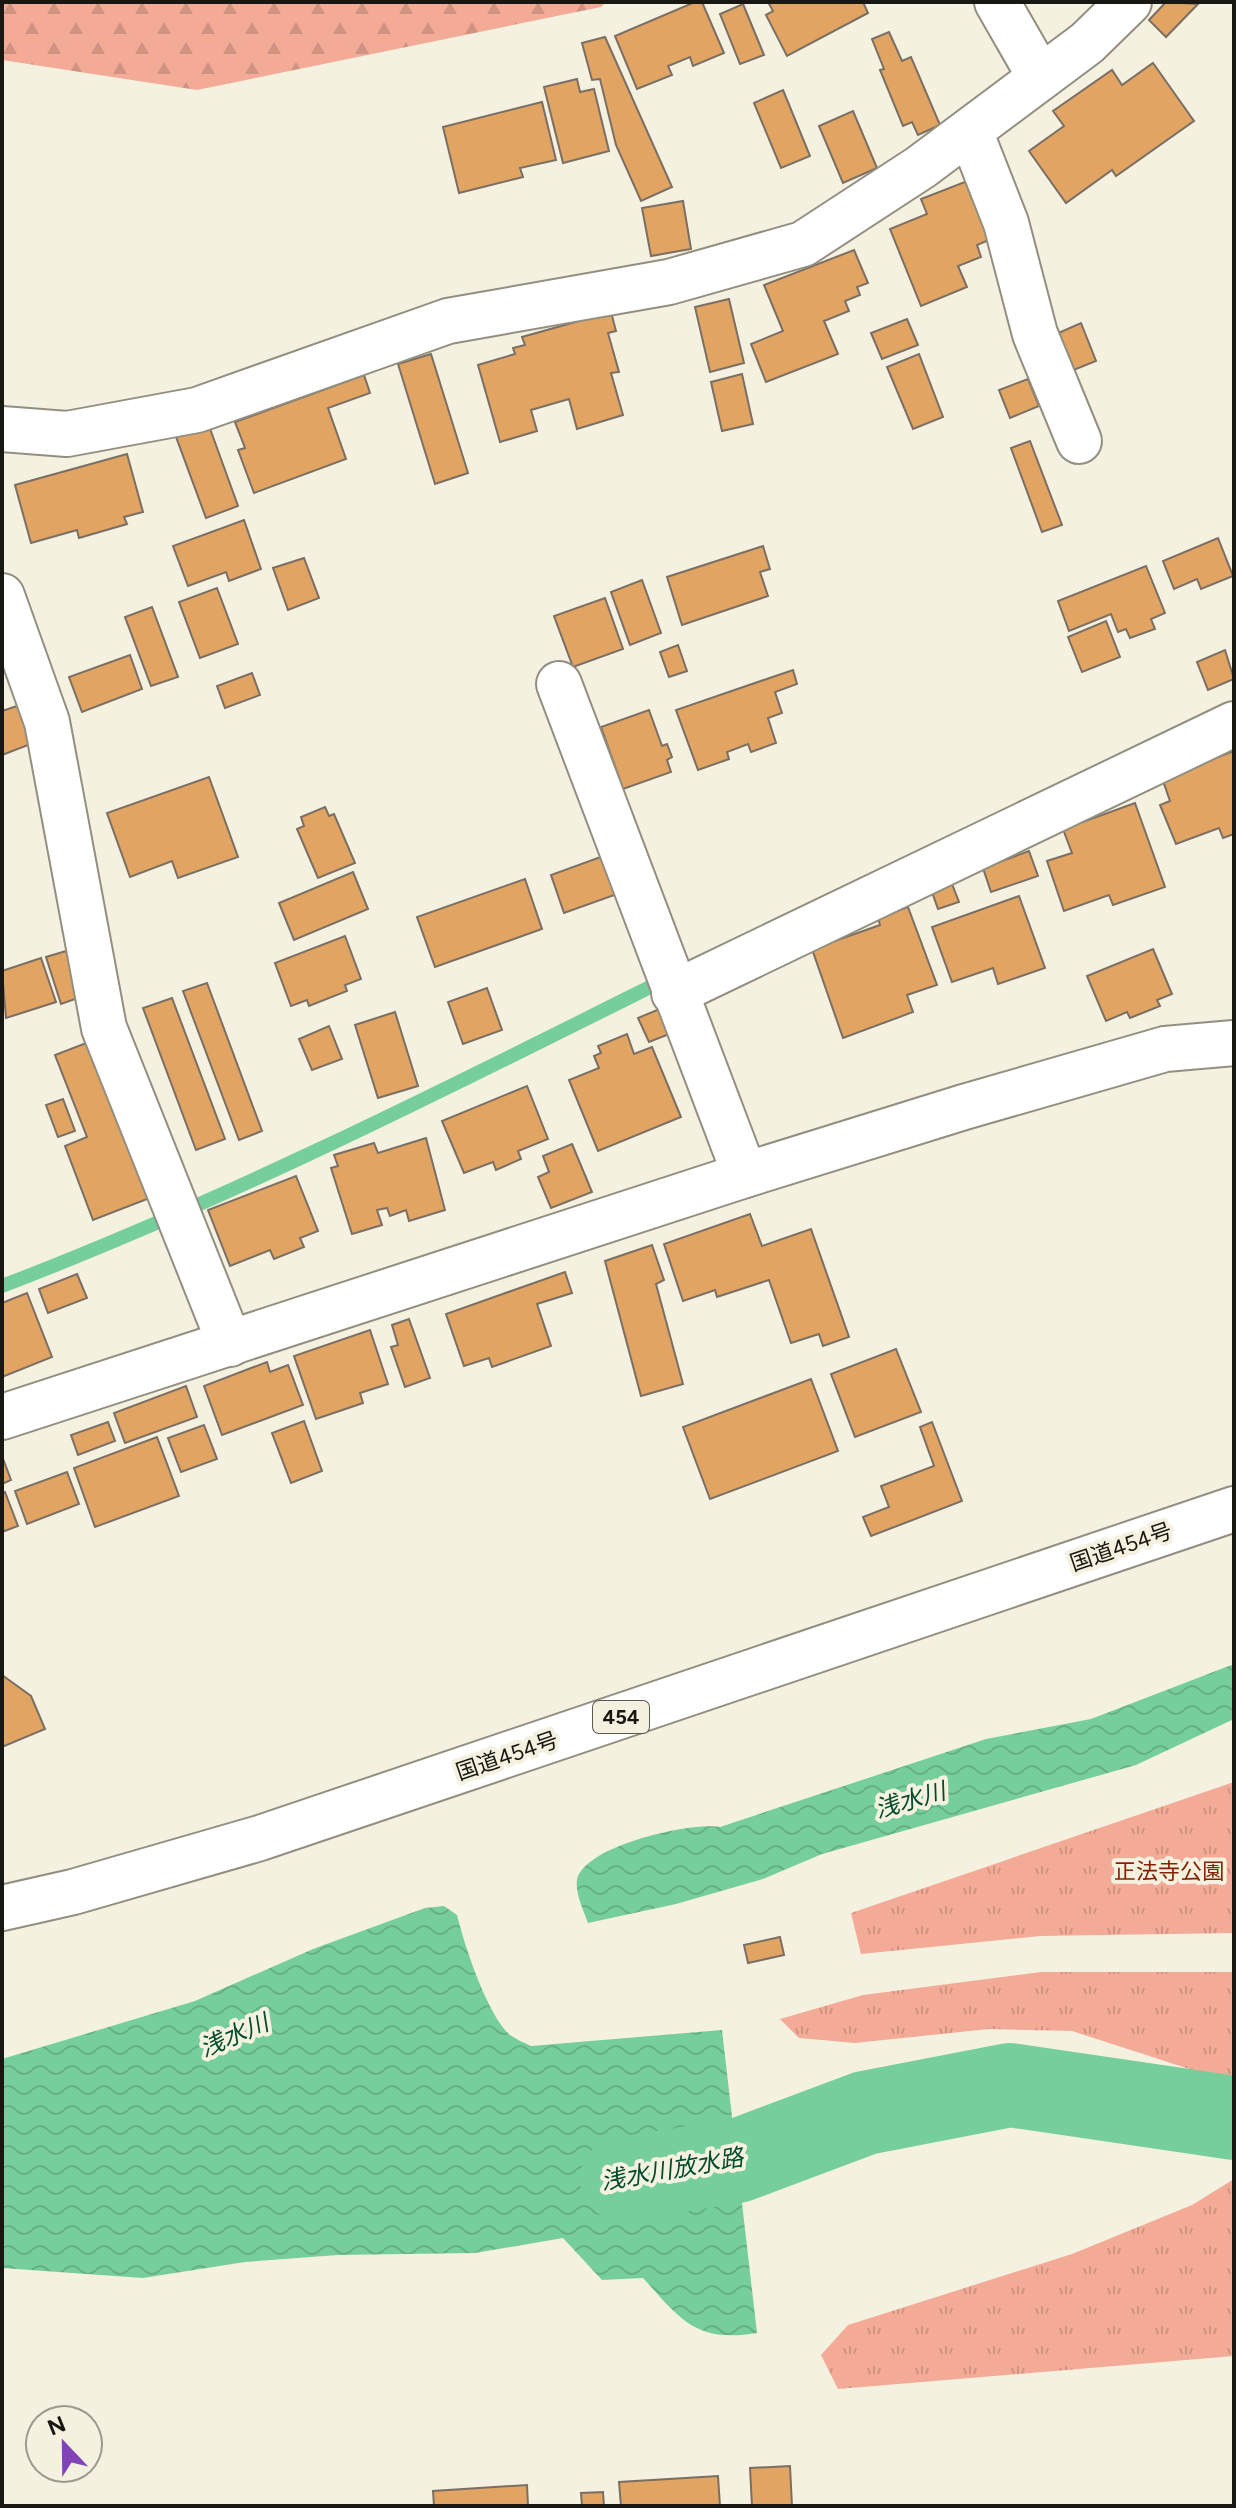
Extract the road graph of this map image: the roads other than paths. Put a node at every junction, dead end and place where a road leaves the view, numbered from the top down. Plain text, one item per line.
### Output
1 (997, 2) edge
2 (1129, 2) edge
3 (1040, 77) junction
4 (970, 131) junction
5 (2, 429) edge
6 (1079, 441) dead end
7 (2, 596) edge
8 (559, 684) dead end
9 (1234, 724) edge
10 (674, 993) junction
11 (1234, 1043) edge
12 (745, 1175) junction
13 (230, 1344) junction
14 (2, 1417) edge
15 (1234, 1509) edge
16 (2, 1908) edge

1 - 3 main road
2 - 3 main road
3 - 4 main road
4 - 5 main road
4 - 6 main road
7 - 13 main road
8 - 10 main road
9 - 10 main road
10 - 12 main road
11 - 12 main road
12 - 13 main road
13 - 14 main road
15 - 16 main road, 国道454号 / 454

